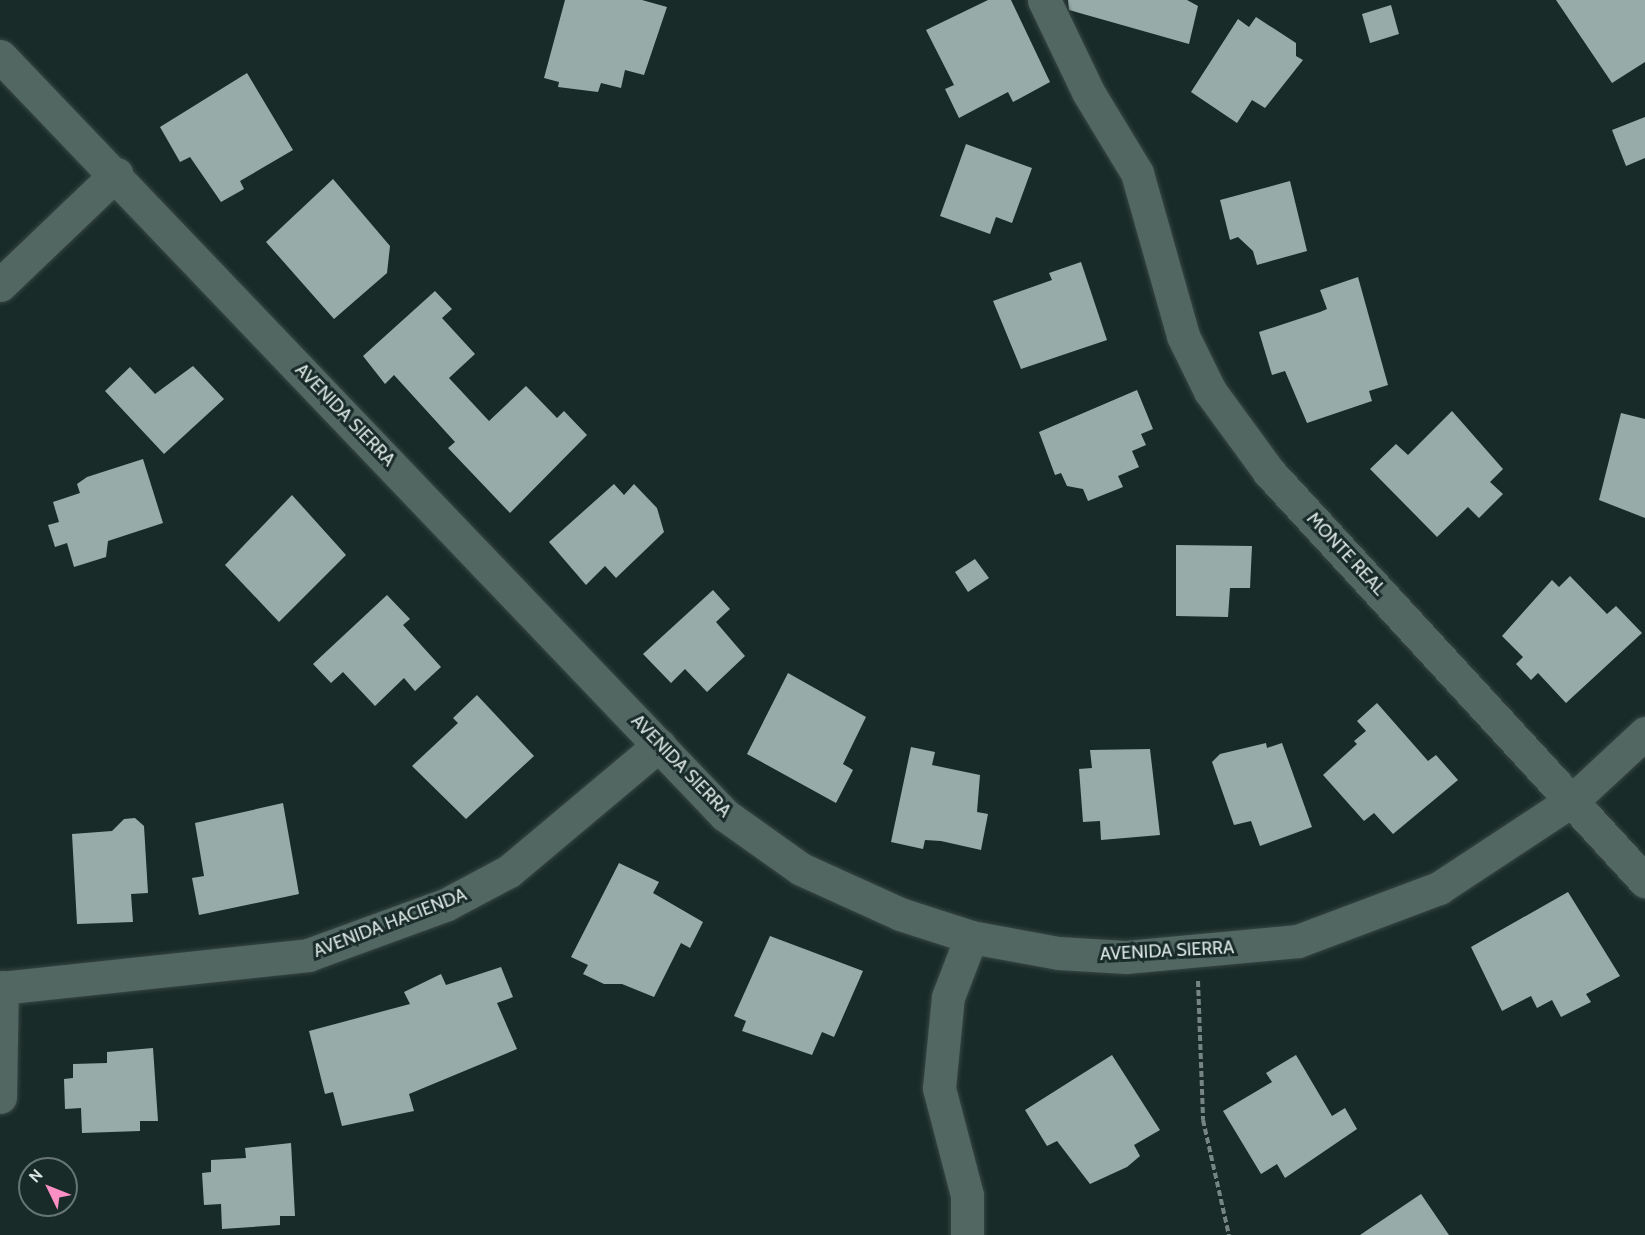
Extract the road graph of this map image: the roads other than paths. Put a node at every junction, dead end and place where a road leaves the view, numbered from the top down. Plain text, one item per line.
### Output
1 (1044, 0) edge
2 (0, 56) edge
3 (116, 174) junction
4 (0, 285) edge
5 (1645, 733) edge
6 (660, 745) junction
7 (1574, 799) junction
8 (1645, 881) edge
9 (970, 937) junction
10 (1, 988) edge
11 (0, 1097) edge
12 (968, 1235) edge

1 - 7 street, MONTE REAL
2 - 3 street, AVENIDA SIERRA
3 - 4 street
3 - 6 street, AVENIDA SIERRA
5 - 7 street, AVENIDA SIERRA
6 - 9 street, AVENIDA SIERRA
6 - 10 street, AVENIDA HACIENDA
7 - 8 street, MONTE REAL
7 - 9 street, AVENIDA SIERRA
9 - 12 street
10 - 11 street

